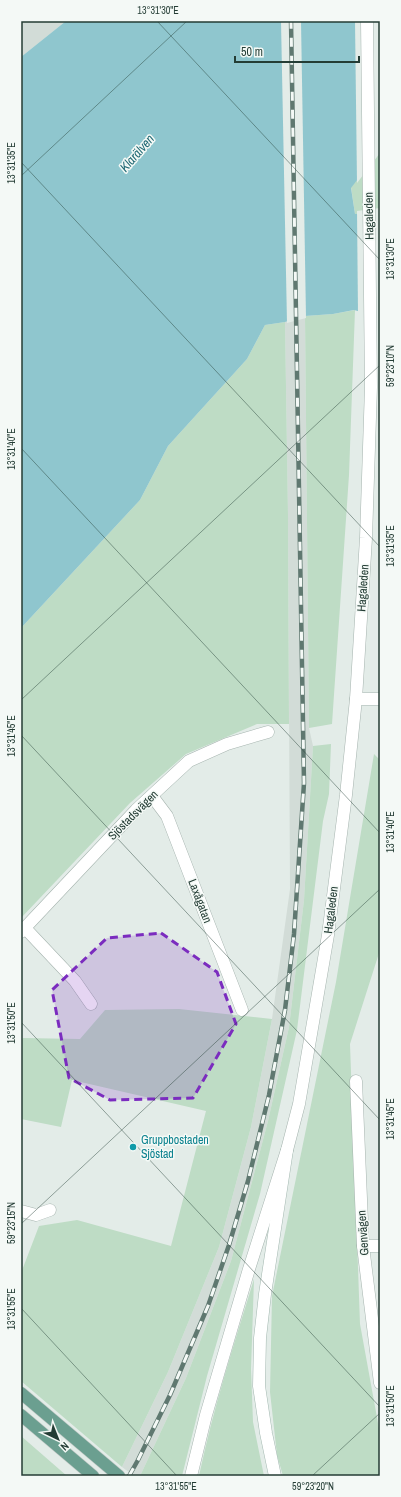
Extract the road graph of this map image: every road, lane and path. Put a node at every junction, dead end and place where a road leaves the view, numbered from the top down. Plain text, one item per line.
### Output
1 (367, 21) edge
2 (356, 699) junction
3 (380, 699) edge
4 (268, 732) dead end
5 (152, 796) junction
6 (23, 930) edge
7 (91, 1004) dead end
8 (242, 1010) dead end
9 (356, 1081) dead end
10 (287, 1150) junction
11 (50, 1210) dead end
12 (21, 1211) edge
13 (363, 1246) junction
14 (380, 1246) edge
15 (380, 1383) edge
16 (21, 1393) edge
17 (21, 1415) edge
18 (90, 1474) edge
19 (119, 1476) edge
20 (191, 1476) edge
21 (275, 1476) edge

1 - 2 street, Hagaleden
2 - 3 street
2 - 10 street, Hagaleden
4 - 5 street, Sjöstadsvägen
5 - 6 street, Sjöstadsvägen
5 - 8 street, Laxågatan
6 - 7 street
9 - 13 street, Genvägen
10 - 20 street
10 - 21 street
11 - 12 street
13 - 14 street
13 - 15 street, Genvägen
16 - 19 main road
17 - 18 main road

